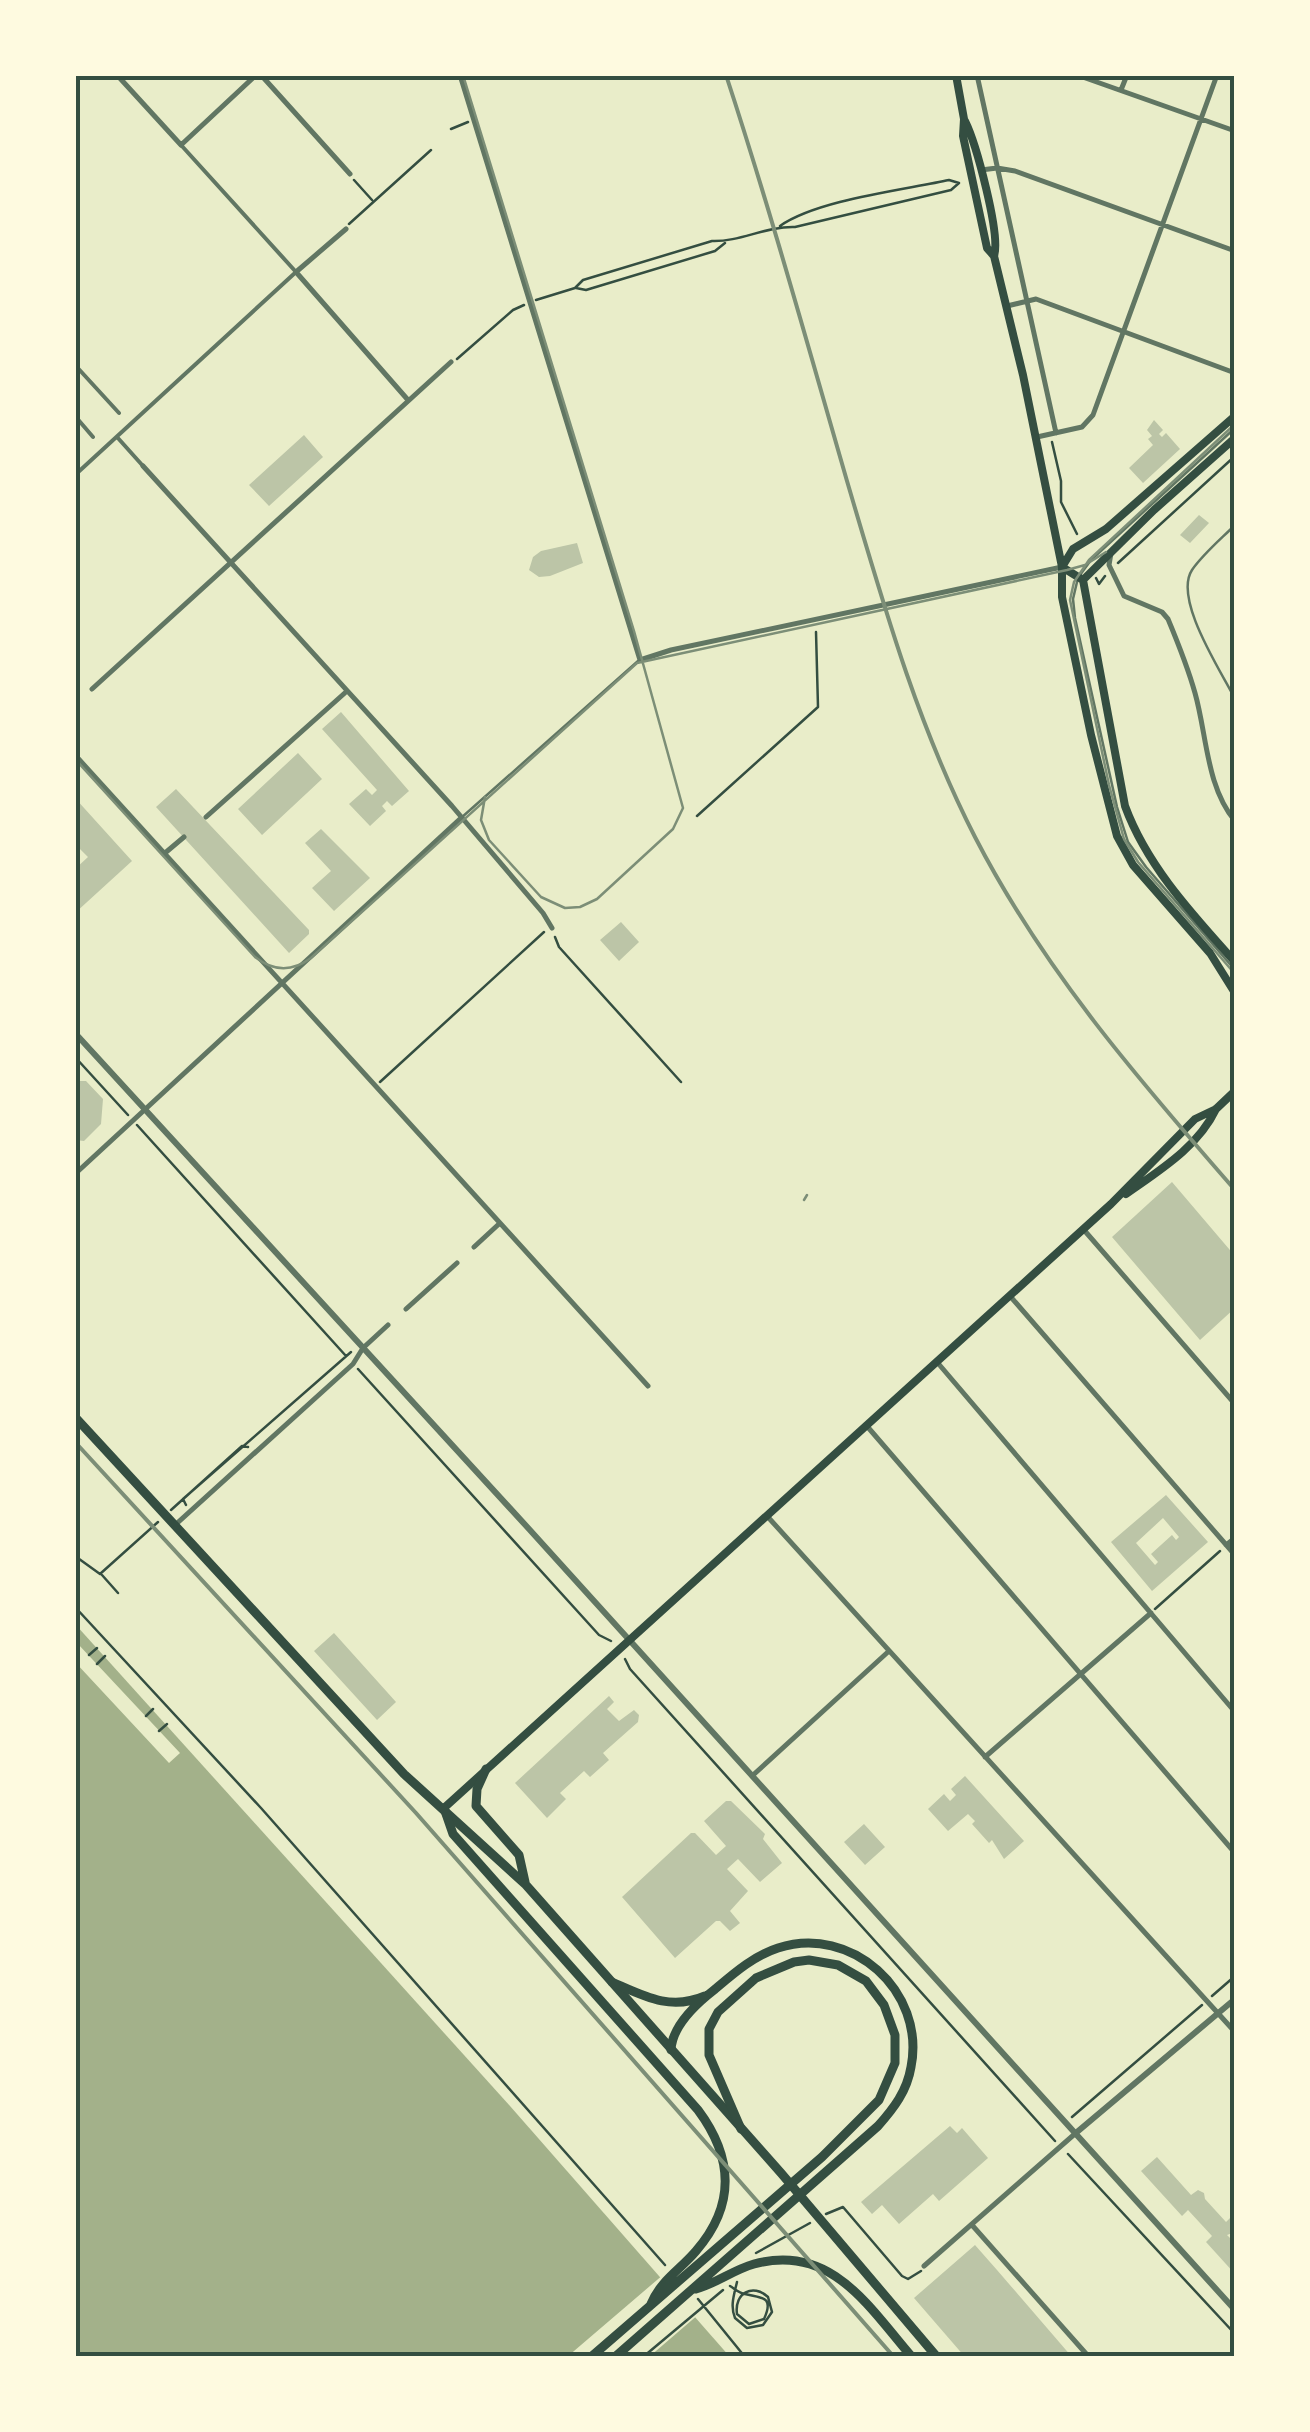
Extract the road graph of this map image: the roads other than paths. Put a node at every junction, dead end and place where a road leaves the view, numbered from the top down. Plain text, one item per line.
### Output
1 (117, 75) edge
2 (259, 75) edge
3 (460, 75) edge
4 (956, 75) edge
5 (977, 75) edge
6 (1077, 75) edge
7 (1127, 75) edge
8 (1217, 75) edge
9 (1121, 90) junction
10 (964, 119) junction
11 (1202, 119) junction
12 (1235, 131) edge
13 (181, 146) junction
14 (998, 168) junction
15 (980, 170) junction
16 (350, 174) road end
17 (1164, 224) junction
18 (346, 229) road end
19 (1235, 251) edge
20 (994, 256) junction
21 (296, 272) junction
22 (1026, 302) junction
23 (1006, 306) junction
24 (1125, 332) junction
25 (451, 362) road end
26 (75, 366) edge
27 (1235, 373) edge
28 (408, 400) junction
29 (119, 414) dead end
30 (75, 416) edge
31 (1235, 416) edge
32 (1235, 428) edge
33 (1056, 433) junction
34 (94, 436) dead end
35 (117, 437) junction
36 (1034, 438) junction
37 (1235, 438) edge
38 (143, 466) joint
39 (75, 475) edge
40 (1235, 525) edge
41 (1111, 552) junction
42 (231, 562) junction
43 (1062, 567) junction
44 (1081, 579) junction
45 (640, 660) junction
46 (92, 690) dead end
47 (347, 691) junction
48 (1235, 699) edge
49 (75, 755) edge
50 (206, 818) dead end
51 (461, 818) junction
52 (1235, 820) edge
53 (184, 837) dead end
54 (164, 853) junction
55 (552, 928) road end
56 (1235, 962) edge
57 (1235, 970) edge
58 (282, 984) junction
59 (1235, 993) edge
60 (75, 1033) edge
61 (1235, 1092) edge
62 (1216, 1109) junction
63 (146, 1110) junction
64 (75, 1174) edge
65 (1112, 1204) junction
66 (500, 1223) junction
67 (1084, 1230) junction
68 (474, 1247) dead end
69 (457, 1263) dead end
70 (1010, 1296) junction
71 (406, 1309) dead end
72 (388, 1325) dead end
73 (363, 1348) junction
74 (936, 1362) junction
75 (648, 1386) dead end
76 (1235, 1404) edge
77 (75, 1417) edge
78 (866, 1425) junction
79 (766, 1515) junction
80 (175, 1525) junction
81 (1235, 1538) edge
82 (1226, 1545) junction
83 (1235, 1556) edge
84 (1150, 1613) junction
85 (628, 1640) junction
86 (890, 1651) junction
87 (1081, 1674) junction
88 (1233, 1706) edge
89 (985, 1758) junction
90 (486, 1770) junction
91 (752, 1776) junction
92 (444, 1808) junction
93 (1235, 1852) edge
94 (526, 1885) junction
95 (612, 1982) junction
96 (708, 1995) junction
97 (1235, 1998) edge
98 (1218, 2013) junction
99 (1235, 2032) edge
100 (671, 2050) junction
101 (741, 2129) junction
102 (1076, 2132) junction
103 (972, 2224) junction
104 (924, 2266) road end
105 (691, 2289) junction
106 (651, 2305) junction
107 (1235, 2310) edge
108 (590, 2357) edge
109 (615, 2357) edge
110 (912, 2357) edge
111 (937, 2357) edge
112 (1090, 2357) edge

1 - 13 street
2 - 13 street
2 - 16 street
3 - 45 street
4 - 10 main road
5 - 14 street
6 - 9 street
7 - 9 street
8 - 11 street
9 - 11 street
10 - 15 main road
10 - 20 main road
11 - 12 street
11 - 17 street
13 - 21 street
14 - 15 street
14 - 17 street
14 - 22 street
15 - 20 main road
17 - 19 street
17 - 24 street
18 - 21 street
20 - 23 main road
21 - 28 street
21 - 35 street
22 - 23 street
22 - 24 street
22 - 33 street
23 - 36 main road
24 - 27 street
24 - 33 street
25 - 28 street
26 - 29 street
28 - 42 street
30 - 34 street
31 - 43 main road
32 - 44 lane
33 - 36 street
35 - 38 street
35 - 39 street
36 - 43 main road
37 - 41 main road
38 - 42 street
40 - 48 lane
41 - 44 main road
41 - 52 street
42 - 46 street
42 - 47 street
43 - 44 main road
43 - 45 street
43 - 59 main road
44 - 56 main road
44 - 57 lane
45 - 51 lane
47 - 50 street
47 - 51 street
49 - 54 street
51 - 55 street
51 - 58 street
53 - 54 street
54 - 58 street
58 - 63 street
58 - 66 street
60 - 63 street
61 - 62 main road
62 - 65 main road
62 - 65 main road
63 - 64 street
63 - 73 street
65 - 67 main road
66 - 68 street
66 - 75 street
67 - 70 main road
67 - 76 street
69 - 71 street
70 - 74 main road
70 - 82 street
72 - 73 street
73 - 80 street
73 - 85 street
74 - 78 main road
74 - 84 street
77 - 80 main road
78 - 79 main road
78 - 87 street
79 - 85 main road
79 - 86 street
80 - 92 main road
81 - 82 street
82 - 83 street
84 - 87 street
84 - 88 street
85 - 90 main road
85 - 91 street
86 - 89 street
86 - 91 street
87 - 89 street
87 - 93 street
89 - 98 street
90 - 92 main road
90 - 94 main road
91 - 102 street
92 - 94 main road
92 - 106 main road
94 - 95 main road
95 - 96 main road
95 - 100 main road
96 - 100 main road
96 - 105 main road
97 - 98 street
98 - 99 street
98 - 102 street
100 - 101 main road
101 - 106 main road
101 - 111 main road
102 - 103 street
102 - 107 street
103 - 104 street
103 - 112 street
105 - 109 main road
105 - 110 main road
106 - 108 main road

